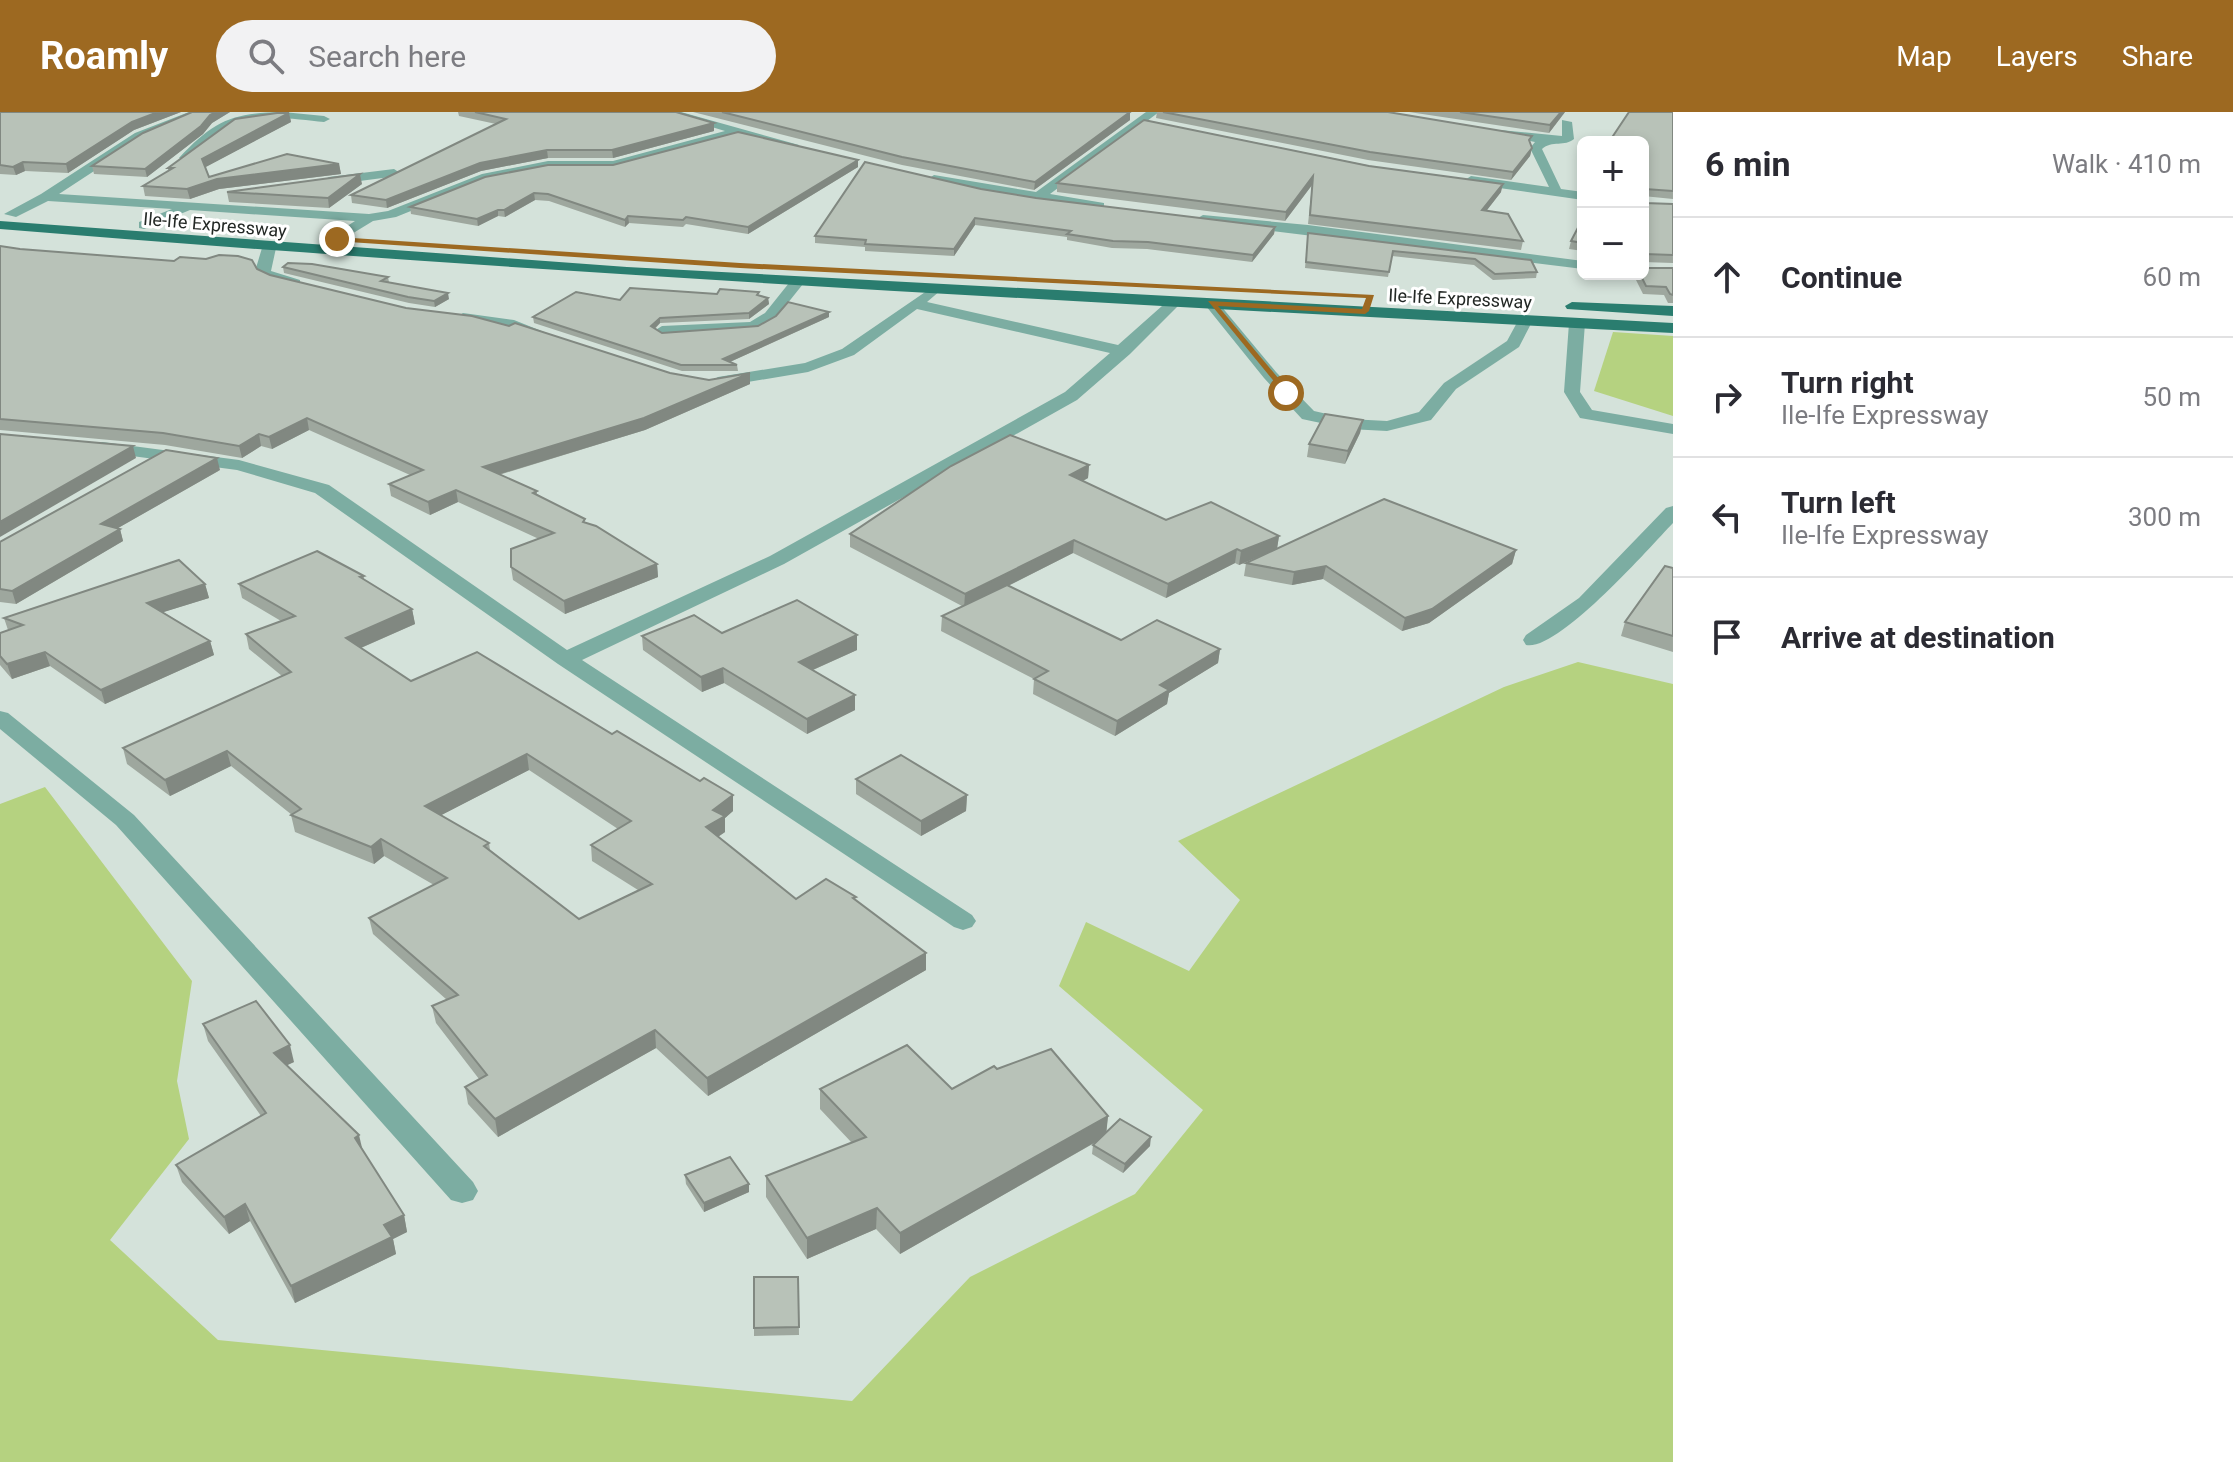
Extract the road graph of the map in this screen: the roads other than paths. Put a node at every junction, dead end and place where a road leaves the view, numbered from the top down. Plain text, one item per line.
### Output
1 (199, 112) edge
2 (668, 112) edge
3 (1122, 113) edge
4 (1147, 116) edge
5 (324, 119) dead end
6 (1566, 122) dead end
7 (1165, 125) edge
8 (736, 131) junction
9 (1492, 133) edge
10 (1545, 140) junction
11 (804, 148) edge
12 (175, 165) edge
13 (394, 173) edge
14 (913, 174) edge
15 (1449, 177) edge
16 (315, 182) edge
17 (1554, 192) junction
18 (231, 194) edge
19 (1577, 195) edge
20 (132, 196) junction
21 (46, 197) junction
22 (1036, 198) junction
23 (1111, 208) edge
24 (186, 209) junction
25 (101, 213) dead end
26 (4, 217) edge
27 (1186, 217) edge
28 (369, 218) junction
29 (144, 225) junction
30 (337, 239) junction
31 (269, 248) junction
32 (1577, 264) edge
33 (1055, 280) dead end
34 (798, 281) junction
35 (307, 286) edge
36 (934, 290) junction
37 (1174, 291) junction
38 (1370, 295) dead end
39 (1211, 303) junction
40 (915, 304) junction
41 (1555, 305) dead end
42 (1365, 311) junction
43 (1673, 311) edge
44 (453, 317) edge
45 (1525, 320) junction
46 (1577, 323) junction
47 (1673, 328) edge
48 (662, 331) edge
49 (559, 340) edge
50 (1124, 351) junction
51 (694, 380) edge
52 (1673, 429) edge
53 (75, 444) edge
54 (165, 453) junction
55 (138, 468) edge
56 (1673, 512) edge
57 (1534, 640) dead end
58 (566, 659) junction
59 (0, 718) edge
60 (963, 921) dead end
61 (462, 1191) dead end

1 - 21 street
2 - 8 street
3 - 4 street
4 - 7 street
4 - 22 street
5 - 12 street
6 - 10 street
8 - 11 street
8 - 28 street
9 - 10 street
10 - 17 street
13 - 16 street
14 - 22 street
15 - 17 street
17 - 19 street
18 - 24 street
20 - 21 street
20 - 24 street
20 - 25 street
21 - 26 street
22 - 23 street
24 - 28 street
24 - 29 street
26 - 29 main road, Ile-Ife Expressway
26 - 31 main road, Ile-Ife Expressway
27 - 32 street
28 - 30 street
29 - 30 main road, Ile-Ife Expressway
30 - 33 main road, Ile-Ife Expressway
31 - 34 main road, Ile-Ife Expressway
31 - 35 street
34 - 36 main road, Ile-Ife Expressway
34 - 48 street
36 - 37 main road, Ile-Ife Expressway
36 - 40 street
37 - 39 main road, Ile-Ife Expressway
37 - 50 street
38 - 42 main road
39 - 42 main road, Ile-Ife Expressway
39 - 45 street
40 - 50 street
40 - 51 street
41 - 43 main road, Ile-Ife Expressway
42 - 45 main road, Ile-Ife Expressway
44 - 49 street
45 - 46 main road, Ile-Ife Expressway
46 - 47 main road, Ile-Ife Expressway
46 - 52 street
50 - 58 street
53 - 54 street
54 - 55 street
54 - 58 street
56 - 57 street
58 - 60 street
59 - 61 street

